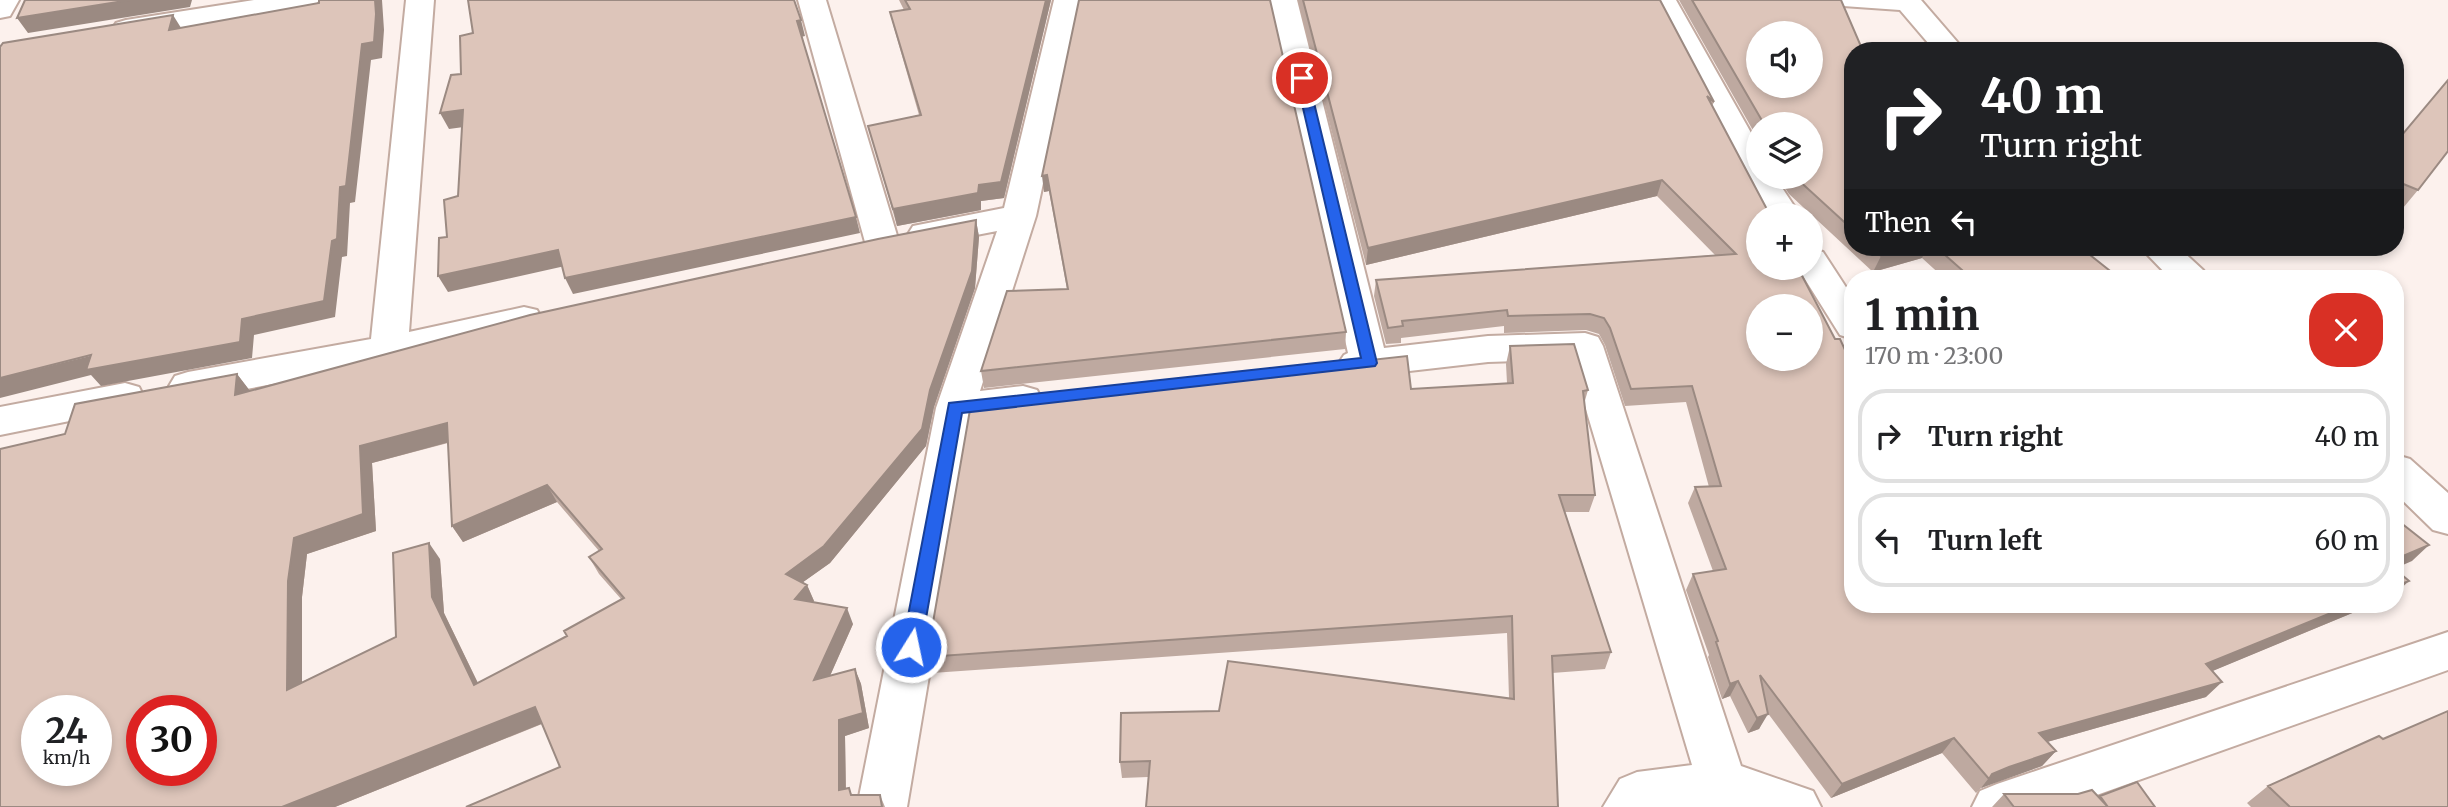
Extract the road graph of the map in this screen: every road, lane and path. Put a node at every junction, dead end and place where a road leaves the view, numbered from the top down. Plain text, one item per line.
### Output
1 (5, 0) edge
2 (305, 0) edge
3 (420, 0) edge
4 (812, 0) edge
5 (1068, 0) edge
6 (1283, 0) edge
7 (1662, 0) edge
8 (1853, 0) edge
9 (1907, 1) edge
10 (0, 10) edge
11 (106, 32) edge
12 (1943, 42) edge
13 (1746, 152) edge
14 (1019, 216) junction
15 (2167, 256) edge
16 (2182, 270) edge
17 (1823, 279) edge
18 (562, 311) edge
19 (1844, 312) edge
20 (388, 349) junction
21 (1369, 363) junction
22 (1328, 367) edge
23 (1052, 397) edge
24 (955, 408) junction
25 (0, 421) edge
26 (2404, 477) edge
27 (2448, 518) edge
28 (2448, 651) edge
29 (1722, 783) junction
30 (882, 807) edge
31 (1628, 807) edge
32 (1796, 807) edge
33 (1997, 807) edge

1 - 10 street
2 - 11 street
3 - 20 street
4 - 14 street
5 - 14 street
6 - 21 street
7 - 13 street
8 - 9 street
9 - 12 street
14 - 24 street
15 - 16 street
17 - 19 street
18 - 20 street
20 - 25 street
21 - 22 street
21 - 29 street
23 - 24 street
24 - 30 street
26 - 27 street
28 - 33 street
29 - 31 street
29 - 32 street

